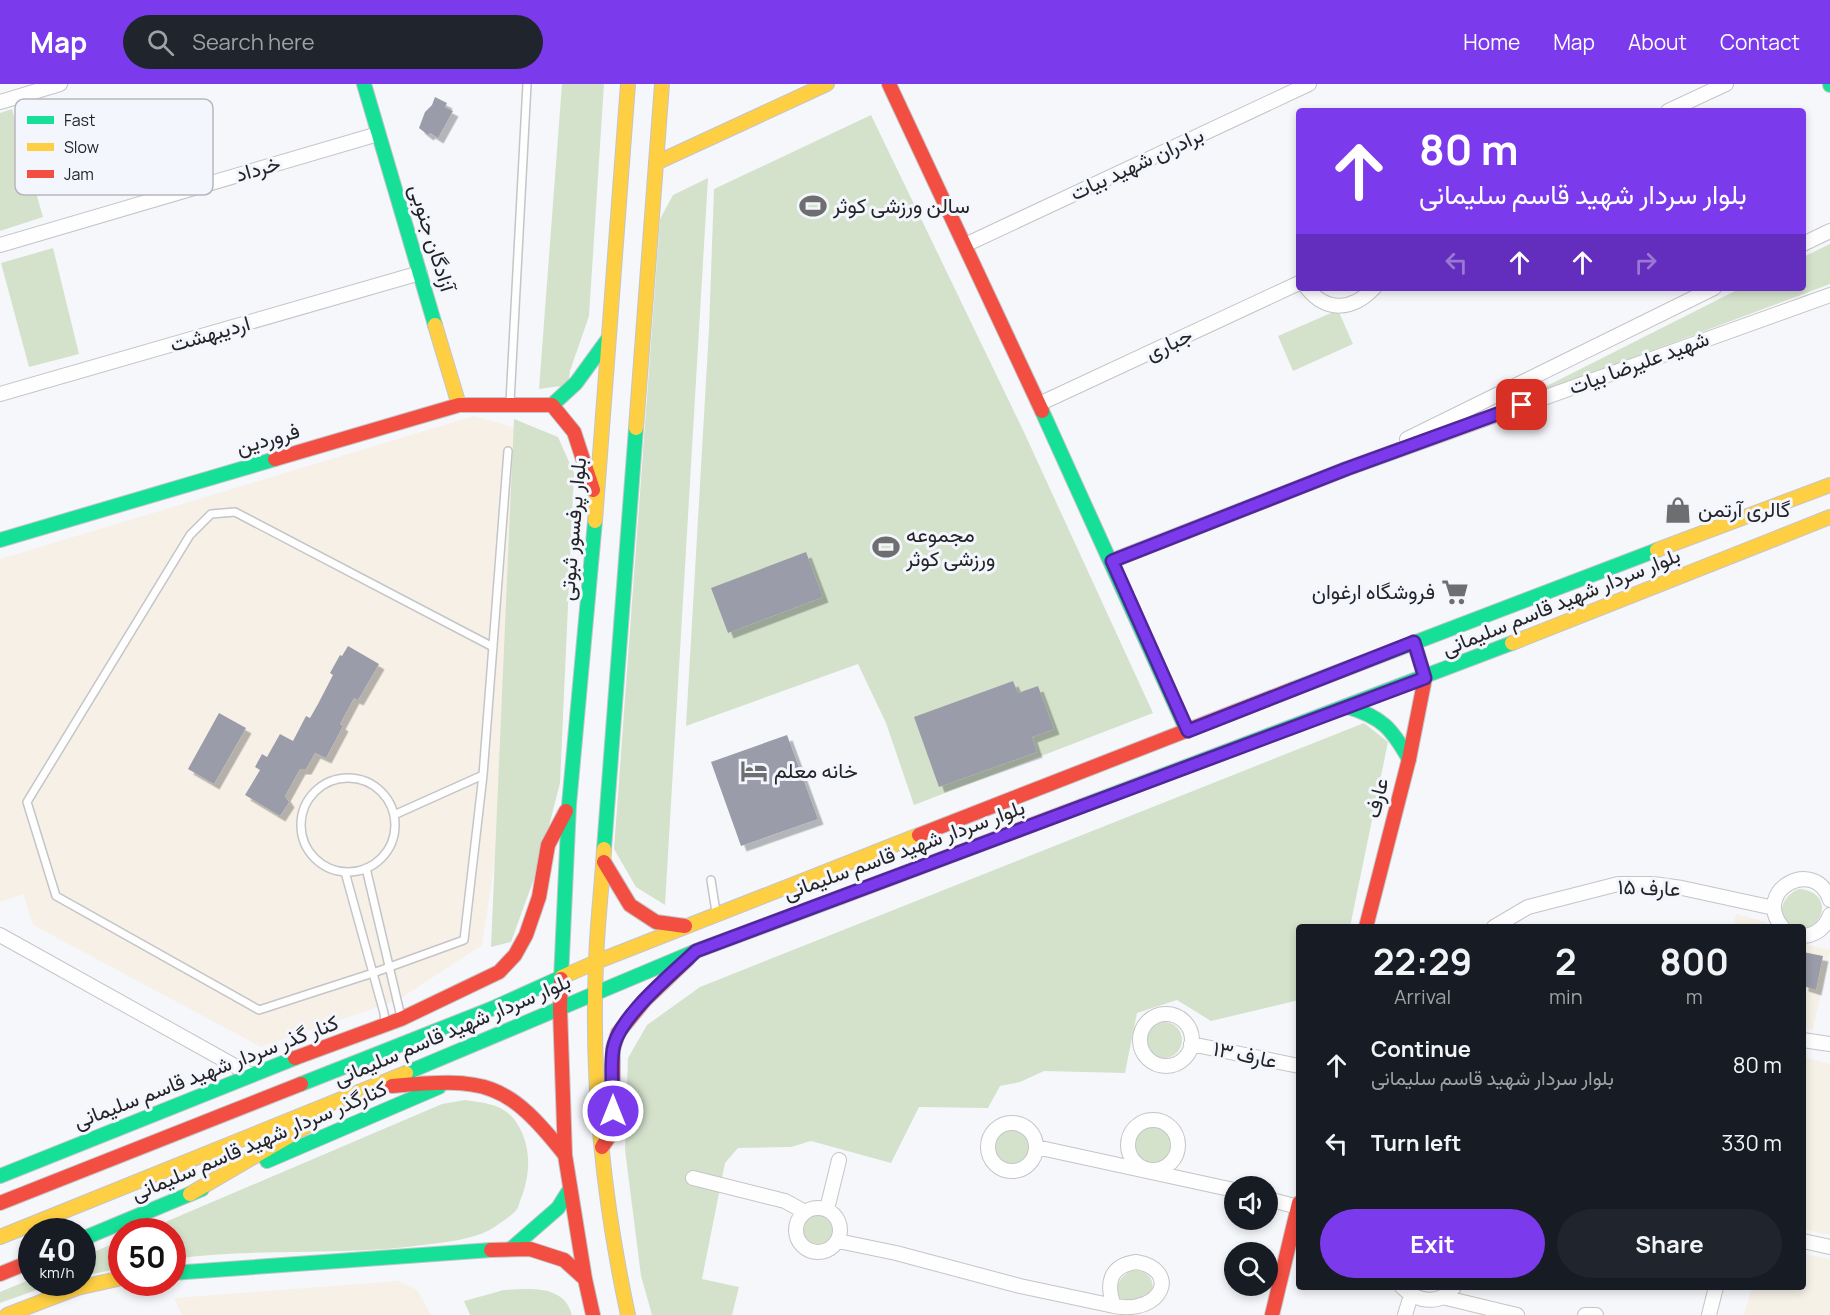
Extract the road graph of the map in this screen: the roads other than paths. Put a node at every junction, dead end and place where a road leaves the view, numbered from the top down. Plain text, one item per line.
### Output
1 (60, 84) edge
2 (364, 84) edge
3 (527, 84) edge
4 (628, 84) edge
5 (662, 84) edge
6 (827, 84) edge
7 (889, 84) edge
8 (1309, 84) edge
9 (1726, 84) edge
10 (0, 102) edge
11 (1674, 108) edge
12 (378, 134) junction
13 (656, 163) junction
14 (213, 182) edge
15 (170, 195) edge
16 (1830, 231) edge
17 (1806, 243) edge
18 (0, 245) edge
19 (964, 245) junction
20 (420, 273) junction
21 (1296, 284) edge
22 (1309, 291) edge
23 (1371, 291) edge
24 (1708, 291) edge
25 (1830, 295) edge
26 (609, 338) junction
27 (0, 394) edge
28 (1039, 404) junction
29 (459, 405) junction
30 (510, 405) junction
31 (552, 405) junction
32 (508, 451) dead end
33 (1346, 469) junction
34 (1830, 485) edge
35 (597, 500) junction
36 (1830, 517) edge
37 (0, 540) edge
38 (1112, 561) junction
39 (1414, 642) junction
40 (493, 648) junction
41 (1425, 678) junction
42 (1348, 707) junction
43 (1188, 731) junction
44 (1409, 759) junction
45 (483, 775) junction
46 (569, 805) junction
47 (394, 815) junction
48 (604, 862) junction
49 (366, 868) junction
50 (345, 872) junction
51 (711, 880) dead end
52 (1830, 900) edge
53 (1774, 908) junction
54 (716, 915) junction
55 (1830, 915) edge
56 (1367, 924) edge
57 (1499, 924) edge
58 (1780, 924) edge
59 (688, 926) junction
60 (0, 935) edge
61 (1806, 935) edge
62 (696, 951) junction
63 (596, 962) junction
64 (389, 966) junction
65 (373, 973) junction
66 (561, 977) junction
67 (595, 992) junction
68 (560, 1009) junction
69 (401, 1019) junction
70 (385, 1026) junction
71 (1806, 1040) edge
72 (1191, 1044) dead end
73 (1830, 1044) edge
74 (1296, 1065) edge
75 (251, 1075) junction
76 (452, 1082) junction
77 (372, 1088) junction
78 (1036, 1147) dead end
79 (600, 1149) junction
80 (565, 1155) junction
81 (838, 1160) dead end
82 (0, 1176) edge
83 (693, 1178) dead end
84 (1224, 1188) edge
85 (570, 1189) junction
86 (190, 1194) junction
87 (1278, 1201) edge
88 (0, 1203) edge
89 (1296, 1204) edge
90 (827, 1209) junction
91 (806, 1212) junction
92 (1296, 1232) edge
93 (96, 1233) edge
94 (0, 1238) edge
95 (838, 1240) junction
96 (1806, 1242) edge
97 (1830, 1247) edge
98 (512, 1248) junction
99 (1293, 1258) edge
100 (18, 1267) edge
101 (186, 1272) edge
102 (0, 1274) edge
103 (585, 1279) junction
104 (108, 1281) edge
105 (1450, 1290) edge
106 (1715, 1290) edge
107 (1406, 1291) edge
108 (1442, 1297) junction
109 (1114, 1306) junction
110 (7, 1315) edge
111 (593, 1315) edge
112 (628, 1315) edge
113 (1133, 1315) edge
114 (1272, 1315) edge
115 (1405, 1315) edge
116 (1517, 1315) edge
117 (1585, 1315) edge
118 (1596, 1315) edge
119 (1709, 1315) edge

1 - 10 street
2 - 12 main road, آزادگان جنوبی
3 - 30 lane
4 - 26 main road, بلوار پرفسور ثبوتی
5 - 13 main road
6 - 13 main road
7 - 19 main road
8 - 19 street, برادران شهید بیات
9 - 11 street
12 - 14 street, خرداد
12 - 20 main road, آزادگان جنوبی
13 - 48 main road
15 - 18 street, خرداد
16 - 17 street
19 - 28 main road
20 - 27 street, اردیبهشت
20 - 29 main road, آزادگان جنوبی
21 - 28 street, جباری
22 - 23 street
24 - 33 street, شهید علیرضا بیات
25 - 33 street, شهید علیرضا بیات
26 - 31 main road
26 - 35 main road, بلوار پرفسور ثبوتی
28 - 38 main road
29 - 30 main road, فروردین
29 - 37 main road, فروردین
30 - 31 main road, فروردین
31 - 35 main road
32 - 40 lane
33 - 38 street, شهید علیرضا بیات
34 - 39 main road, بلوار سردار شهید قاسم سلیمانی
35 - 46 main road, بلوار پرفسور ثبوتی
36 - 41 main road, بلوار سردار شهید قاسم سلیمانی
38 - 43 main road
39 - 41 main road
39 - 43 main road, بلوار سردار شهید قاسم سلیمانی
40 - 45 lane
40 - 65 lane
41 - 42 main road, بلوار سردار شهید قاسم سلیمانی
41 - 44 main road, عارف
42 - 44 main road
42 - 62 main road, بلوار سردار شهید قاسم سلیمانی
43 - 54 main road, بلوار سردار شهید قاسم سلیمانی
44 - 56 main road, عارف
45 - 47 lane
45 - 64 lane
46 - 66 main road, بلوار پرفسور ثبوتی
46 - 69 main road, کنار گذر سردار شهید قاسم سلیمانی
47 - 49 lane
47 - 50 lane
48 - 59 main road
48 - 63 main road
49 - 50 lane
49 - 64 lane
50 - 65 lane
51 - 54 lane
52 - 53 street
53 - 57 street, عارف ۱۵
53 - 58 street
54 - 59 main road, بلوار سردار شهید قاسم سلیمانی
55 - 61 street
59 - 63 main road, بلوار سردار شهید قاسم سلیمانی
60 - 75 street
62 - 67 main road, بلوار سردار شهید قاسم سلیمانی
62 - 79 main road
63 - 66 main road, بلوار سردار شهید قاسم سلیمانی
63 - 67 main road
64 - 65 lane
64 - 69 lane
65 - 70 lane
66 - 68 main road, بلوار پرفسور ثبوتی
66 - 88 main road, بلوار سردار شهید قاسم سلیمانی
67 - 68 main road, بلوار سردار شهید قاسم سلیمانی
67 - 79 main road
68 - 77 main road, بلوار سردار شهید قاسم سلیمانی
68 - 80 main road, بلوار پرفسور ثبوتی
69 - 70 main road, کنار گذر سردار شهید قاسم سلیمانی
70 - 75 main road, کنار گذر سردار شهید قاسم سلیمانی
71 - 73 street
72 - 74 street, عارف ۱۳
75 - 82 main road, کنار گذر سردار شهید قاسم سلیمانی
76 - 77 main road
76 - 80 main road
76 - 86 main road, کنارگذر سردار شهید قاسم سلیمانی
77 - 86 main road
77 - 94 main road, بلوار سردار شهید قاسم سلیمانی
78 - 84 street
79 - 112 main road
80 - 85 main road, بلوار پرفسور ثبوتی
81 - 90 street
83 - 91 street
85 - 98 main road
85 - 103 main road, بلوار پرفسور ثبوتی
86 - 93 main road, کنارگذر سردار شهید قاسم سلیمانی
87 - 89 street
90 - 91 street
90 - 95 street
91 - 95 street
92 - 99 main road
95 - 109 street
96 - 97 street
98 - 101 main road
98 - 103 main road
99 - 114 main road
100 - 102 main road
103 - 111 main road, بلوار پرفسور ثبوتی
104 - 110 main road
105 - 108 street
106 - 119 street
107 - 108 street
107 - 115 street
108 - 116 street
109 - 113 street
109 - 113 street
117 - 118 street

